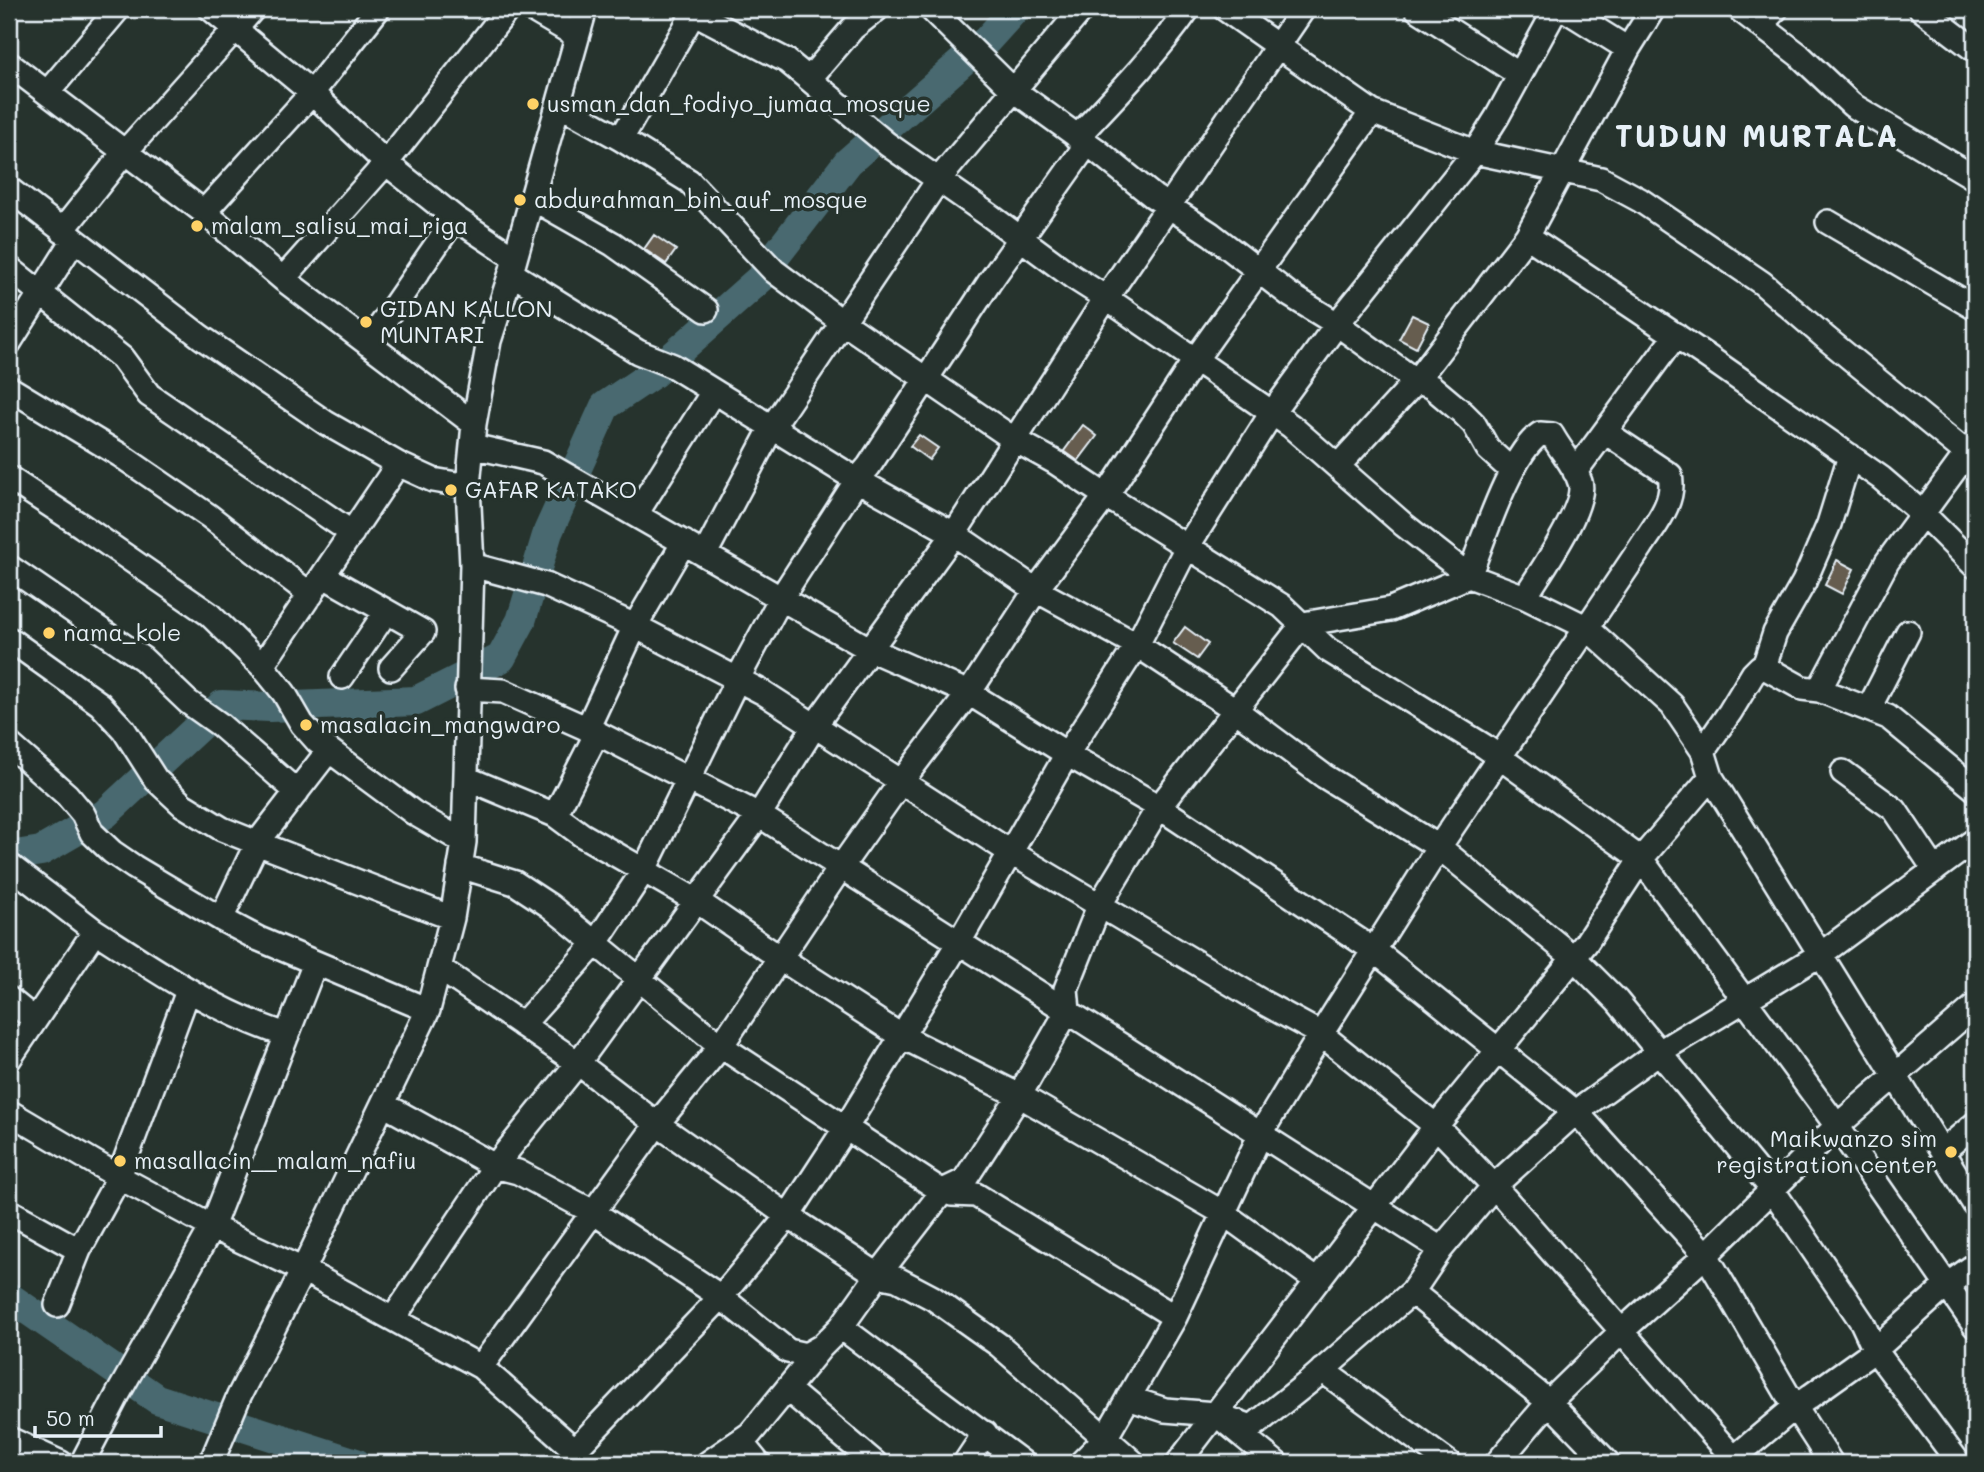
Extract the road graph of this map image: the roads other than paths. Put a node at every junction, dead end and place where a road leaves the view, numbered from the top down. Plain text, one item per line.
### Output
1 (118, 9) edge
2 (211, 9) edge
3 (253, 9) edge
4 (378, 9) edge
5 (508, 9) edge
6 (531, 9) edge
7 (585, 9) edge
8 (877, 9) edge
9 (931, 9) edge
10 (1082, 9) edge
11 (1188, 9) edge
12 (1225, 9) edge
13 (1303, 9) edge
14 (1417, 9) edge
15 (1556, 9) edge
16 (1564, 9) edge
17 (1653, 9) edge
18 (1739, 9) edge
19 (1921, 9) edge
20 (692, 10) edge
21 (1768, 17) edge
22 (236, 29) junction
23 (578, 36) junction
24 (1277, 46) junction
25 (1628, 49) junction
26 (1975, 50) edge
27 (9, 64) edge
28 (1520, 75) junction
29 (809, 79) junction
30 (1012, 89) junction
31 (47, 93) junction
32 (312, 93) junction
33 (558, 104) junction
34 (1372, 111) junction
35 (621, 139) junction
36 (1082, 141) junction
37 (1475, 152) junction
38 (124, 153) junction
39 (386, 163) junction
40 (1561, 172) junction
41 (1975, 177) edge
42 (939, 179) junction
43 (9, 189) edge
44 (532, 198) junction
45 (1170, 206) junction
46 (204, 212) junction
47 (455, 218) junction
48 (1828, 222) dead end
49 (68, 236) junction
50 (1527, 236) junction
51 (1021, 238) junction
52 (513, 265) junction
53 (9, 268) edge
54 (1259, 272) junction
55 (283, 279) junction
56 (42, 293) junction
57 (1106, 298) junction
58 (1975, 308) edge
59 (705, 310) dead end
60 (841, 321) junction
61 (1337, 324) junction
62 (1676, 335) junction
63 (9, 343) edge
64 (368, 344) junction
65 (1195, 360) junction
66 (925, 379) junction
67 (1416, 381) junction
68 (9, 388) edge
69 (713, 392) junction
70 (1272, 413) junction
71 (772, 427) junction
72 (1605, 432) junction
73 (473, 435) junction
74 (1015, 440) junction
75 (1972, 452) edge
76 (1850, 456) junction
77 (398, 464) junction
78 (1338, 466) junction
79 (1513, 471) junction
80 (1575, 472) junction
81 (9, 478) edge
82 (857, 480) junction
83 (468, 486) junction
84 (1106, 496) junction
85 (636, 514) junction
86 (1923, 514) junction
87 (352, 533) junction
88 (954, 534) junction
89 (684, 542) junction
90 (1187, 547) junction
91 (705, 554) junction
92 (472, 565) junction
93 (1975, 566) edge
94 (9, 567) edge
95 (324, 576) junction
96 (1469, 576) junction
97 (1036, 590) junction
98 (311, 595) junction
99 (1525, 597) junction
100 (782, 598) junction
101 (386, 612) junction
102 (1303, 624) junction
103 (635, 626) junction
104 (1587, 627) junction
105 (1908, 632) dead end
106 (9, 639) edge
107 (1137, 645) junction
108 (871, 650) junction
109 (262, 666) junction
110 (1764, 667) junction
111 (391, 668) dead end
112 (342, 677) dead end
113 (737, 680) junction
114 (467, 682) junction
115 (1819, 690) junction
116 (969, 693) junction
117 (1869, 708) junction
118 (1234, 709) junction
119 (815, 725) junction
120 (592, 731) junction
121 (9, 744) edge
122 (329, 750) junction
123 (1703, 751) junction
124 (1067, 754) junction
125 (1500, 757) junction
126 (1843, 772) dead end
127 (1711, 777) junction
128 (466, 778) junction
129 (688, 780) junction
130 (901, 782) junction
131 (1975, 789) edge
132 (297, 792) junction
133 (1159, 807) junction
134 (759, 814) junction
135 (555, 815) junction
136 (1975, 840) edge
137 (464, 842) junction
138 (257, 843) junction
139 (1439, 847) junction
140 (1010, 852) junction
141 (1641, 859) junction
142 (460, 866) junction
143 (841, 867) junction
144 (644, 870) junction
145 (1935, 870) junction
146 (15, 871) edge
147 (697, 901) junction
148 (1099, 906) junction
149 (453, 918) junction
150 (221, 919) junction
151 (95, 931) junction
152 (959, 942) junction
153 (595, 944) junction
154 (1375, 951) junction
155 (1821, 954) junction
156 (780, 958) junction
157 (1574, 958) junction
158 (315, 963) junction
159 (439, 968) junction
160 (637, 979) junction
161 (188, 991) junction
162 (9, 999) edge
163 (1744, 1001) junction
164 (1975, 1006) edge
165 (428, 1010) junction
166 (1068, 1010) junction
167 (35, 1020) junction
168 (522, 1024) junction
169 (1321, 1034) junction
170 (286, 1035) junction
171 (901, 1036) junction
172 (721, 1046) junction
173 (1500, 1049) junction
174 (1659, 1052) junction
175 (9, 1059) edge
176 (578, 1063) junction
177 (1897, 1076) junction
178 (1020, 1096) junction
179 (383, 1104) junction
180 (9, 1112) edge
181 (1576, 1112) junction
182 (657, 1124) junction
183 (1975, 1124) edge
184 (1436, 1126) junction
185 (1837, 1126) junction
186 (845, 1129) junction
187 (1261, 1133) junction
188 (1943, 1151) junction
189 (495, 1166) junction
190 (119, 1177) junction
191 (1494, 1186) junction
192 (1772, 1189) junction
193 (943, 1191) junction
194 (1376, 1205) junction
195 (1975, 1205) edge
196 (9, 1211) edge
197 (593, 1212) junction
198 (1223, 1213) junction
199 (788, 1216) junction
200 (212, 1227) junction
201 (1441, 1249) junction
202 (79, 1250) junction
203 (1706, 1255) junction
204 (1975, 1265) edge
205 (303, 1270) junction
206 (878, 1275) junction
207 (1317, 1281) junction
208 (1947, 1285) junction
209 (1412, 1292) junction
210 (721, 1297) junction
211 (57, 1305) dead end
212 (1175, 1317) junction
213 (393, 1319) junction
214 (1975, 1326) edge
215 (841, 1327) junction
216 (1623, 1330) junction
217 (822, 1346) junction
218 (1875, 1350) junction
219 (481, 1367) junction
220 (1322, 1370) junction
221 (787, 1389) junction
222 (1128, 1398) junction
223 (1549, 1402) junction
224 (1795, 1407) junction
225 (1216, 1414) junction
226 (985, 1433) junction
227 (9, 1438) edge
228 (1104, 1440) junction
229 (740, 1441) junction
230 (214, 1454) edge
231 (578, 1457) edge
232 (1733, 1461) edge
233 (61, 1463) edge
234 (82, 1463) edge
235 (708, 1463) edge
236 (758, 1463) edge
237 (875, 1463) edge
238 (965, 1463) edge
239 (1023, 1463) edge
240 (1081, 1463) edge
241 (1134, 1463) edge
242 (1178, 1463) edge
243 (1276, 1463) edge
244 (1449, 1463) edge
245 (1497, 1463) edge
246 (1608, 1463) edge
247 (1831, 1463) edge
248 (1959, 1463) edge

1 - 31 street
2 - 22 street
3 - 22 street
4 - 32 street
5 - 39 street
6 - 23 street
7 - 23 street
8 - 29 street
9 - 30 street
10 - 30 street
11 - 36 street
12 - 24 street
13 - 24 street
14 - 28 street
15 - 28 street
16 - 25 street
17 - 25 street
18 - 21 street
19 - 26 street
20 - 29 street
20 - 35 street
21 - 41 street
22 - 32 street
22 - 38 street
23 - 33 street
24 - 34 street
24 - 45 street
25 - 40 street
27 - 31 street
28 - 37 street
29 - 42 street
30 - 36 street
30 - 42 street
31 - 38 street
32 - 39 street
32 - 46 street
33 - 35 street
33 - 44 street
34 - 37 street
34 - 54 street
35 - 60 street
36 - 45 street
36 - 51 street
37 - 40 street
37 - 61 street
38 - 46 street
38 - 49 street
39 - 47 street
39 - 55 street
40 - 50 street
40 - 75 street
42 - 51 street
42 - 60 street
43 - 49 street
44 - 52 street
44 - 59 street
45 - 54 street
45 - 57 street
46 - 55 street
47 - 52 street
47 - 64 street
48 - 58 street
49 - 56 street
49 - 77 street
50 - 62 street
50 - 67 street
51 - 57 street
51 - 66 street
52 - 69 street
52 - 73 street
53 - 56 street
54 - 61 street
54 - 65 street
55 - 64 street
56 - 63 street
56 - 87 street
57 - 65 street
57 - 74 street
60 - 66 street
60 - 71 street
61 - 67 street
61 - 70 street
62 - 72 street
62 - 76 street
64 - 73 street
65 - 70 street
65 - 84 street
66 - 74 street
66 - 82 street
67 - 78 street
67 - 79 street
68 - 98 street
69 - 71 street
69 - 85 street
70 - 78 street
70 - 90 street
71 - 82 street
71 - 91 street
72 - 80 street
72 - 104 street
73 - 83 street
73 - 85 street
74 - 84 street
74 - 88 street
75 - 86 street
76 - 86 street
76 - 110 street
77 - 83 street
77 - 87 street
78 - 96 street
79 - 80 street
79 - 96 street
80 - 99 street
81 - 109 street
82 - 88 street
82 - 100 street
83 - 92 street
84 - 90 street
84 - 97 street
85 - 89 street
86 - 93 street
86 - 115 street
87 - 95 street
88 - 97 street
88 - 108 street
89 - 91 street
89 - 103 street
90 - 102 street
90 - 107 street
91 - 100 street
92 - 103 street
92 - 114 street
94 - 132 street
95 - 98 street
95 - 101 street
96 - 99 street
96 - 102 street
97 - 107 street
97 - 116 street
98 - 109 street
99 - 104 street
100 - 108 street
100 - 113 street
101 - 111 street
101 - 112 street
102 - 118 street
102 - 125 street
103 - 113 street
103 - 120 street
104 - 123 street
104 - 125 street
105 - 117 street
106 - 138 street
107 - 118 street
107 - 124 street
108 - 116 street
108 - 119 street
109 - 122 street
110 - 115 street
110 - 123 street
113 - 119 street
113 - 129 street
114 - 120 street
114 - 128 street
115 - 117 street
116 - 124 street
116 - 130 street
117 - 131 street
118 - 133 street
118 - 139 street
119 - 130 street
119 - 134 street
120 - 129 street
120 - 135 street
121 - 150 street
122 - 132 street
122 - 137 street
123 - 127 street
124 - 133 street
124 - 140 street
125 - 139 street
125 - 141 street
126 - 145 street
127 - 141 street
127 - 155 street
128 - 135 street
128 - 137 street
129 - 134 street
129 - 144 street
130 - 140 street
130 - 143 street
132 - 138 street
133 - 148 street
133 - 154 street
134 - 143 street
134 - 147 street
135 - 144 street
136 - 145 street
137 - 142 street
138 - 149 street
138 - 150 street
139 - 154 street
139 - 157 street
140 - 148 street
140 - 152 street
141 - 157 street
141 - 163 street
142 - 149 street
142 - 153 street
143 - 152 street
143 - 156 street
144 - 147 street
144 - 153 street
145 - 155 street
146 - 151 street
147 - 156 street
147 - 160 street
148 - 166 street
148 - 169 street
149 - 159 street
150 - 158 street
151 - 161 street
151 - 167 street
152 - 166 street
152 - 171 street
153 - 160 street
153 - 168 street
154 - 169 street
154 - 173 street
155 - 163 street
155 - 177 street
156 - 171 street
156 - 172 street
157 - 173 street
157 - 174 street
158 - 165 street
158 - 170 street
159 - 165 street
159 - 168 street
160 - 172 street
160 - 176 street
161 - 170 street
161 - 190 street
162 - 167 street
163 - 174 street
163 - 185 street
164 - 177 street
165 - 179 street
166 - 178 street
166 - 187 street
167 - 175 street
168 - 176 street
169 - 184 street
169 - 187 street
170 - 200 street
171 - 178 street
171 - 186 street
172 - 182 street
172 - 186 street
173 - 181 street
173 - 184 street
174 - 181 street
174 - 192 street
176 - 182 street
176 - 189 street
177 - 185 street
177 - 188 street
178 - 193 street
178 - 198 street
179 - 189 street
179 - 205 street
180 - 190 street
181 - 191 street
181 - 203 street
182 - 197 street
182 - 199 street
183 - 188 street
184 - 191 street
184 - 194 street
185 - 192 street
185 - 208 street
186 - 193 street
186 - 199 street
187 - 194 street
187 - 198 street
188 - 195 street
189 - 197 street
189 - 213 street
190 - 200 street
190 - 202 street
191 - 201 street
191 - 216 street
192 - 203 street
192 - 218 street
193 - 206 street
193 - 212 street
194 - 201 street
194 - 207 street
196 - 202 street
197 - 210 street
197 - 219 street
198 - 207 street
198 - 212 street
199 - 206 street
199 - 210 street
200 - 205 street
200 - 234 street
201 - 209 street
202 - 211 street
203 - 216 street
203 - 224 street
204 - 208 street
205 - 213 street
205 - 230 street
206 - 215 street
206 - 228 street
207 - 225 street
208 - 214 street
208 - 218 street
209 - 220 street
209 - 223 street
210 - 217 street
210 - 231 street
212 - 222 street
213 - 219 street
215 - 217 street
215 - 226 street
216 - 223 street
216 - 232 street
217 - 221 street
218 - 224 street
218 - 248 street
219 - 231 street
220 - 225 street
220 - 244 street
221 - 229 street
221 - 237 street
222 - 225 street
222 - 228 street
223 - 245 street
223 - 246 street
224 - 232 street
224 - 247 street
225 - 242 street
225 - 243 street
226 - 238 street
226 - 239 street
227 - 233 street
228 - 240 street
228 - 241 street
229 - 235 street
229 - 236 street

